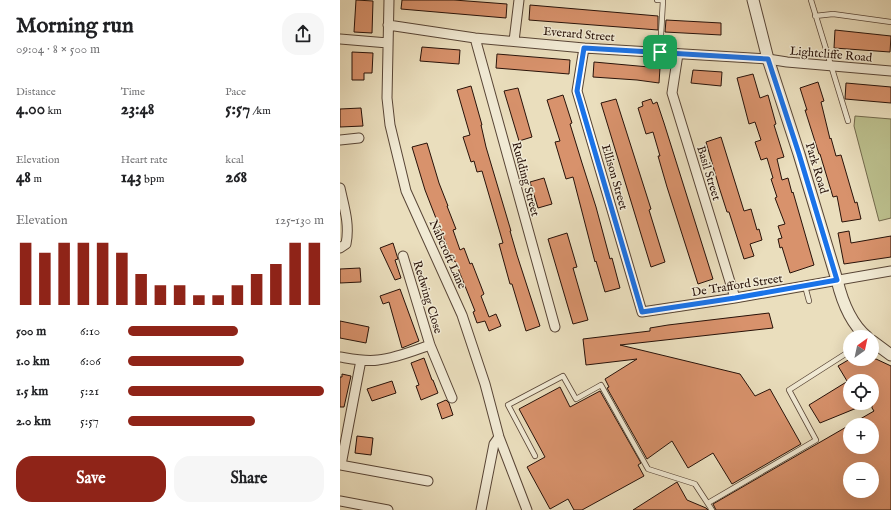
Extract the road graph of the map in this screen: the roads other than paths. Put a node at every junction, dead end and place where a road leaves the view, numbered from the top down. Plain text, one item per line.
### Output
1 (390, 0) edge
2 (519, 0) edge
3 (657, 0) edge
4 (753, 0) edge
5 (811, 0) edge
6 (816, 16) junction
7 (891, 22) edge
8 (388, 25) junction
9 (475, 38) junction
10 (340, 39) edge
11 (514, 41) junction
12 (388, 43) junction
13 (584, 48) junction
14 (660, 52) junction
15 (678, 54) junction
16 (768, 59) junction
17 (831, 66) junction
18 (891, 71) edge
19 (848, 121) dead end
20 (359, 138) dead end
21 (340, 140) edge
22 (340, 188) edge
23 (340, 248) edge
24 (403, 256) dead end
25 (891, 271) edge
26 (837, 280) junction
27 (805, 286) junction
28 (735, 298) junction
29 (809, 301) dead end
30 (642, 312) joint
31 (555, 327) dead end
32 (858, 330) edge
33 (430, 345) junction
34 (879, 346) edge
35 (843, 355) edge
36 (891, 355) edge
37 (340, 357) edge
38 (360, 360) junction
39 (452, 398) dead end
40 (499, 437) junction
41 (535, 456) dead end
42 (340, 465) edge
43 (428, 481) dead end
44 (340, 502) edge
45 (708, 503) junction
46 (388, 510) edge
47 (481, 510) edge
48 (527, 510) edge
49 (712, 510) edge

1 - 8 street, Nabcroft Lane
2 - 11 street
3 - 14 lane
4 - 16 street, Park Road
5 - 6 lane
6 - 7 lane
6 - 17 lane
8 - 9 street, Everard Street
8 - 12 street, Nabcroft Lane
9 - 11 street, Everard Street
9 - 31 street, Rudding Street
10 - 12 street
11 - 13 street, Everard Street
12 - 40 street, Nabcroft Lane
13 - 14 street, Everard Street
13 - 30 street, Ellison Street
14 - 15 street, Everard Street
15 - 16 street, Everard Street
15 - 28 street, Basil Street
16 - 17 street, Lightcliffe Road
16 - 26 street, Park Road
17 - 18 street, Lightcliffe Road
17 - 19 lane
20 - 21 street
22 - 23 street
24 - 33 street, Redwing Close
25 - 26 street, De Trafford Street
26 - 27 street, De Trafford Street
26 - 32 street, Park Road
27 - 28 street, De Trafford Street
27 - 29 lane
28 - 30 street, De Trafford Street
33 - 38 street, Redwing Close
33 - 39 street, Redwing Close
34 - 36 street
35 - 45 lane
37 - 38 street, Redwing Close
38 - 42 street
40 - 47 street
40 - 48 street, Nabcroft Lane
41 - 45 lane
42 - 43 street
44 - 46 street
45 - 49 lane

